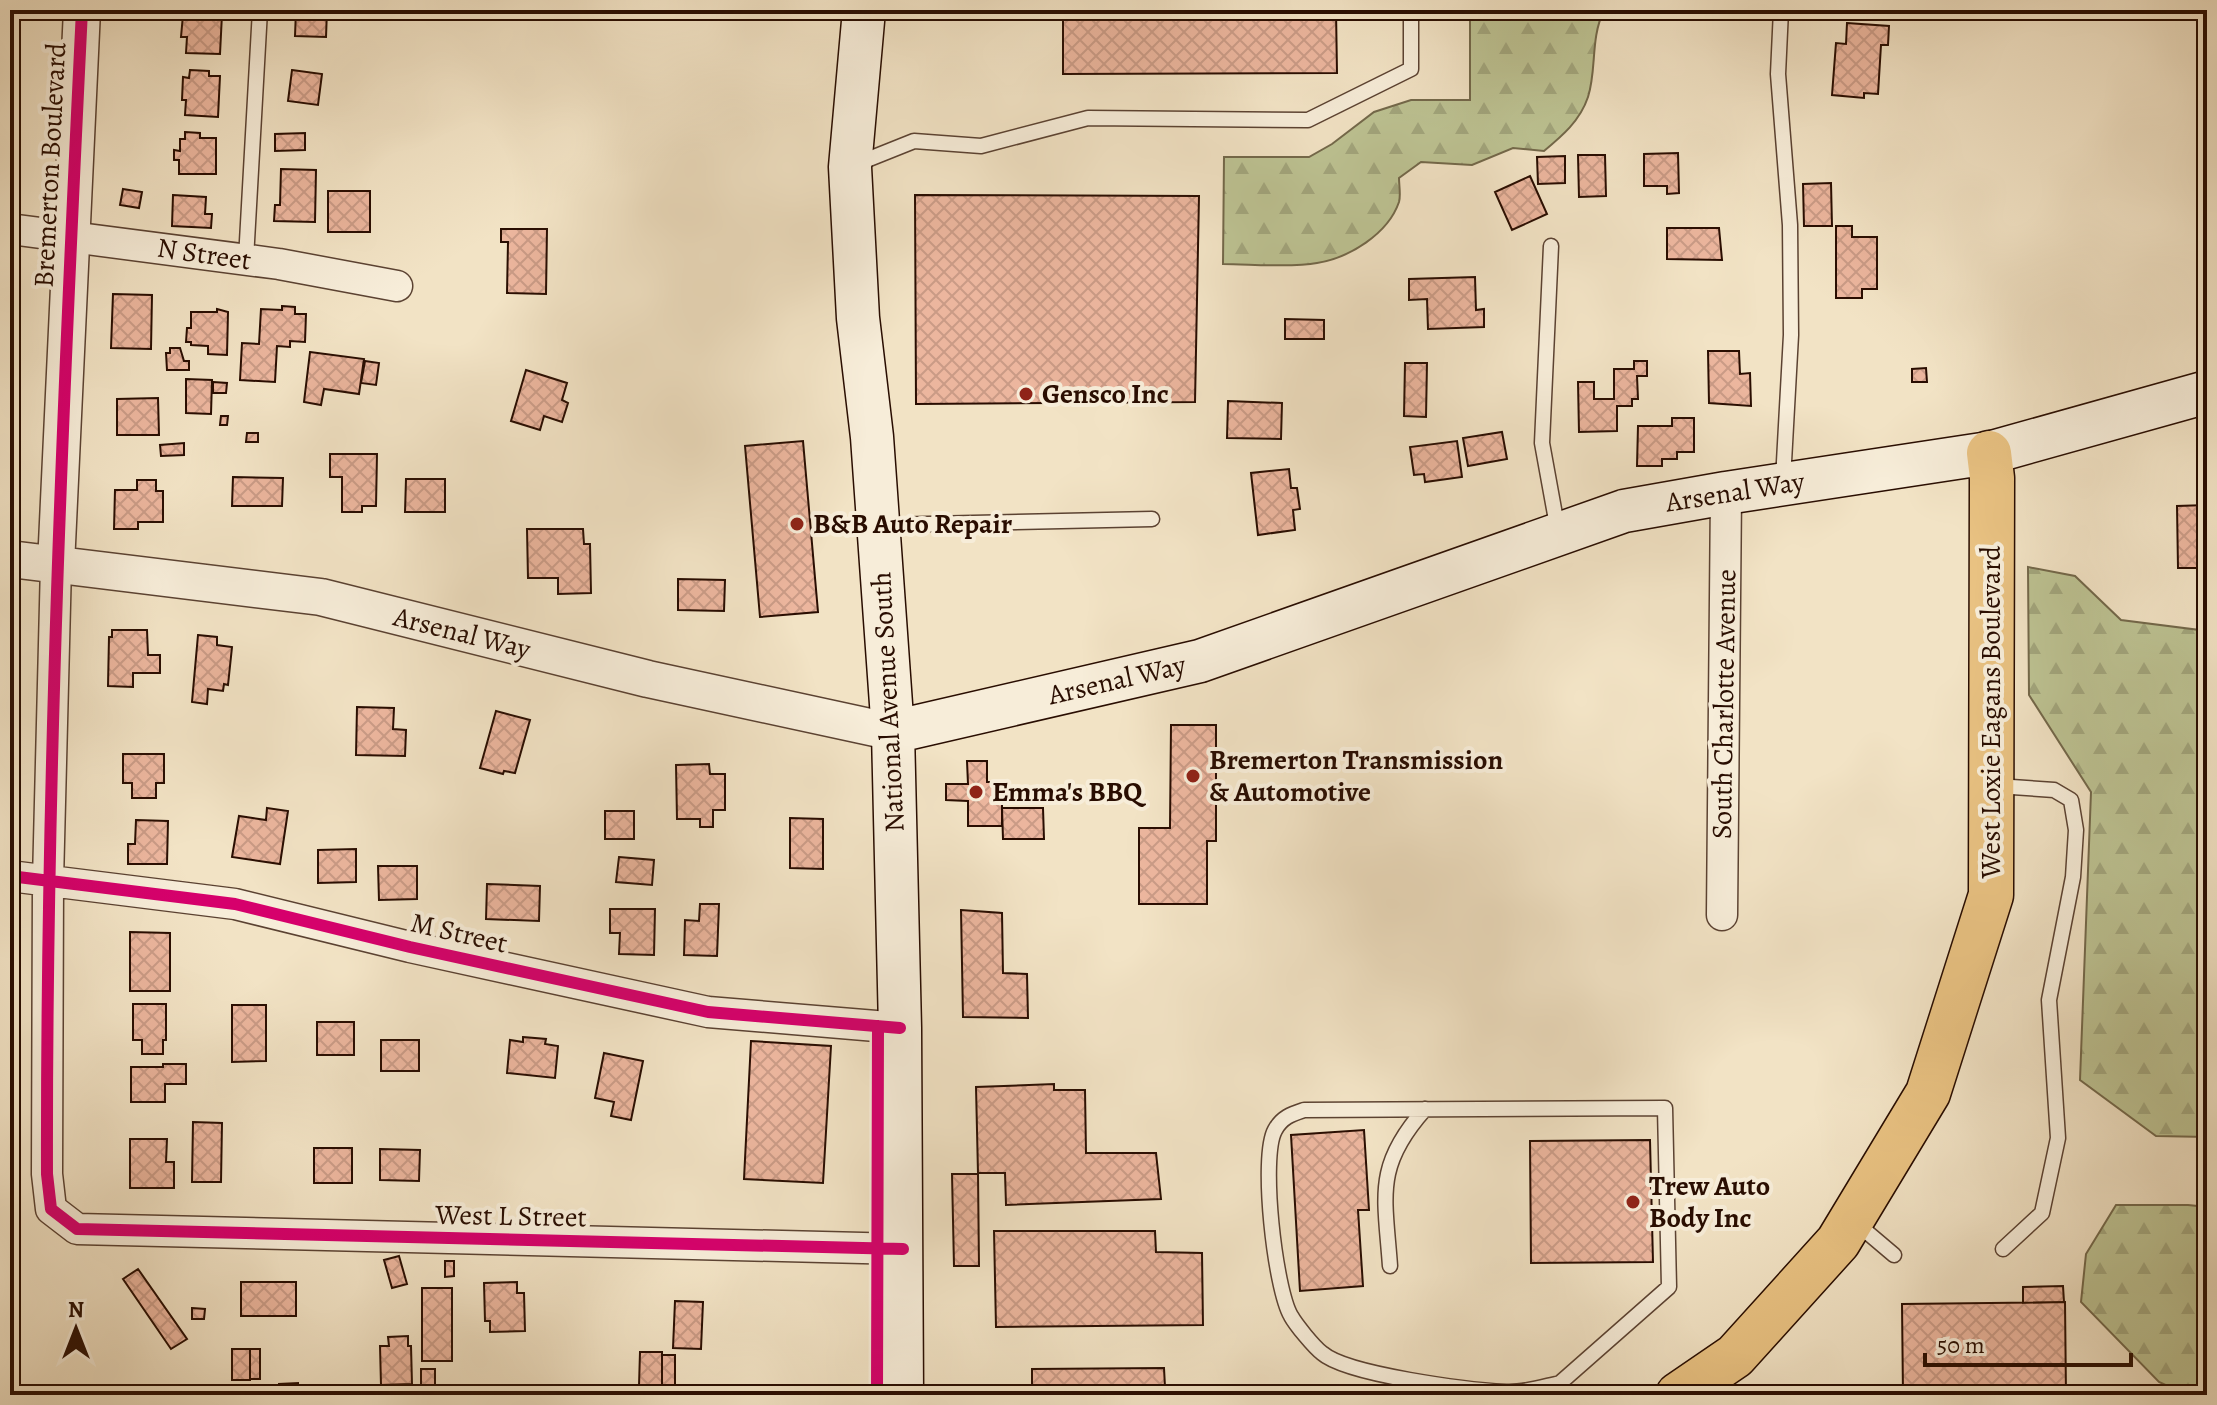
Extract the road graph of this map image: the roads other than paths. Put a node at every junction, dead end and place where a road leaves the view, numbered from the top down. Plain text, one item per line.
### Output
1 (82, 10) edge
2 (260, 10) edge
3 (864, 10) edge
4 (1411, 10) edge
5 (1781, 10) edge
6 (850, 167) junction
7 (10, 229) edge
8 (71, 237) junction
9 (1551, 246) dead end
10 (246, 259) junction
11 (397, 286) dead end
12 (2207, 392) edge
13 (1989, 453) junction
14 (1782, 484) junction
15 (1726, 493) junction
16 (1152, 519) dead end
17 (878, 525) junction
18 (1559, 534) junction
19 (10, 559) edge
20 (56, 565) junction
21 (893, 732) junction
22 (1990, 785) junction
23 (10, 876) edge
24 (48, 881) junction
25 (1722, 915) dead end
26 (900, 1028) junction
27 (1425, 1109) junction
28 (1852, 1219) junction
29 (117, 1230) joint
30 (903, 1249) junction
31 (2003, 1249) dead end
32 (1894, 1255) dead end
33 (1390, 1266) dead end
34 (1562, 1389) edge
35 (902, 1395) edge
36 (1678, 1395) edge

1 - 8 street, Bremerton Boulevard
2 - 10 lane
3 - 6 main road, National Avenue South
4 - 6 lane
5 - 14 lane
6 - 17 main road, National Avenue South
7 - 8 street, N Street
8 - 10 street, N Street
8 - 20 street, Bremerton Boulevard
9 - 18 lane
10 - 11 street, N Street
12 - 13 main road, Arsenal Way
13 - 14 main road, Arsenal Way
13 - 22 main road, West Loxie Eagans Boulevard
14 - 15 main road, Arsenal Way
15 - 18 main road, Arsenal Way
15 - 25 street, South Charlotte Avenue
16 - 17 lane
17 - 21 main road, National Avenue South
18 - 21 main road, Arsenal Way
19 - 20 street, Arsenal Way
20 - 21 street, Arsenal Way
20 - 24 street, Bremerton Boulevard
21 - 26 main road, National Avenue South
22 - 28 main road, West Loxie Eagans Boulevard
22 - 31 lane
23 - 24 street, M Street
24 - 26 street, M Street
24 - 29 street, Bremerton Boulevard
26 - 30 main road, National Avenue South
27 - 33 lane
27 - 34 lane
27 - 34 lane
28 - 32 lane
28 - 36 main road, West Loxie Eagans Boulevard
29 - 30 street, West L Street
30 - 35 main road, National Avenue South

